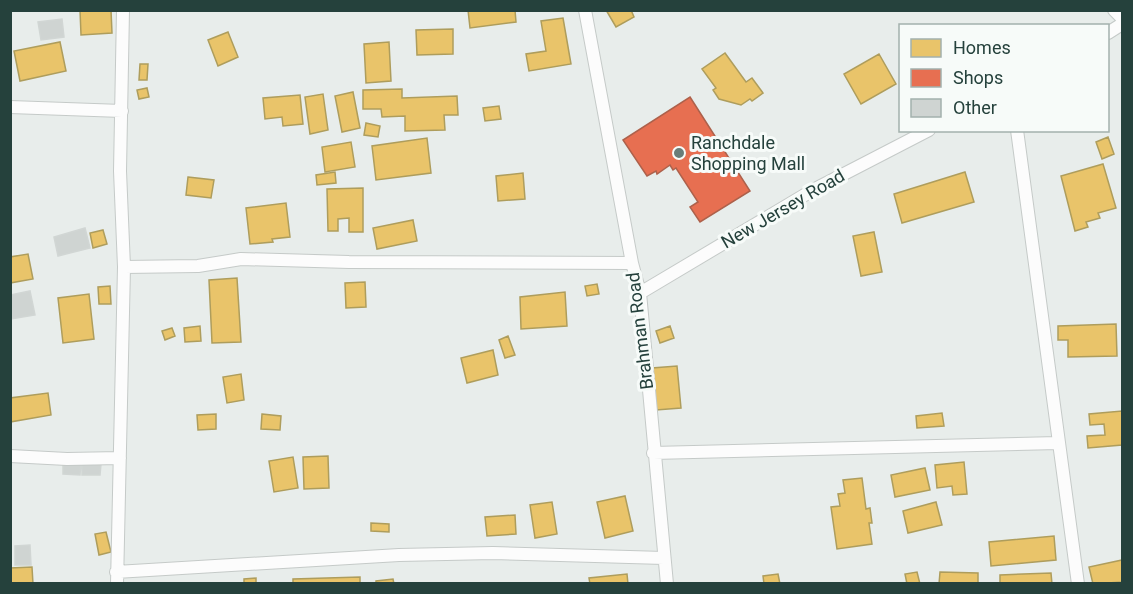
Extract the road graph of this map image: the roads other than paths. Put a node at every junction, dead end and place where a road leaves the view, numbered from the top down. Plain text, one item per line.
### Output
1 (123, 10) edge
2 (585, 10) edge
3 (1114, 10) edge
4 (1122, 18) edge
5 (1122, 24) edge
6 (1109, 32) edge
7 (10, 107) edge
8 (122, 111) junction
9 (925, 132) edge
10 (1017, 132) edge
11 (632, 264) junction
12 (124, 267) junction
13 (640, 293) junction
14 (1058, 443) junction
15 (653, 453) junction
16 (10, 456) edge
17 (120, 458) junction
18 (664, 558) junction
19 (117, 578) edge
20 (667, 584) edge
21 (1078, 584) edge

1 - 8 street
2 - 11 street, Brahman Road
3 - 4 street
5 - 6 street
7 - 8 street
8 - 12 street
9 - 13 street, New Jersey Road
10 - 14 street
11 - 12 street
11 - 13 street, Brahman Road
12 - 17 street
13 - 15 street, Brahman Road
14 - 15 street
14 - 21 street
15 - 18 street, Brahman Road
16 - 17 street
17 - 19 street
18 - 19 street
18 - 20 street, Brahman Road

